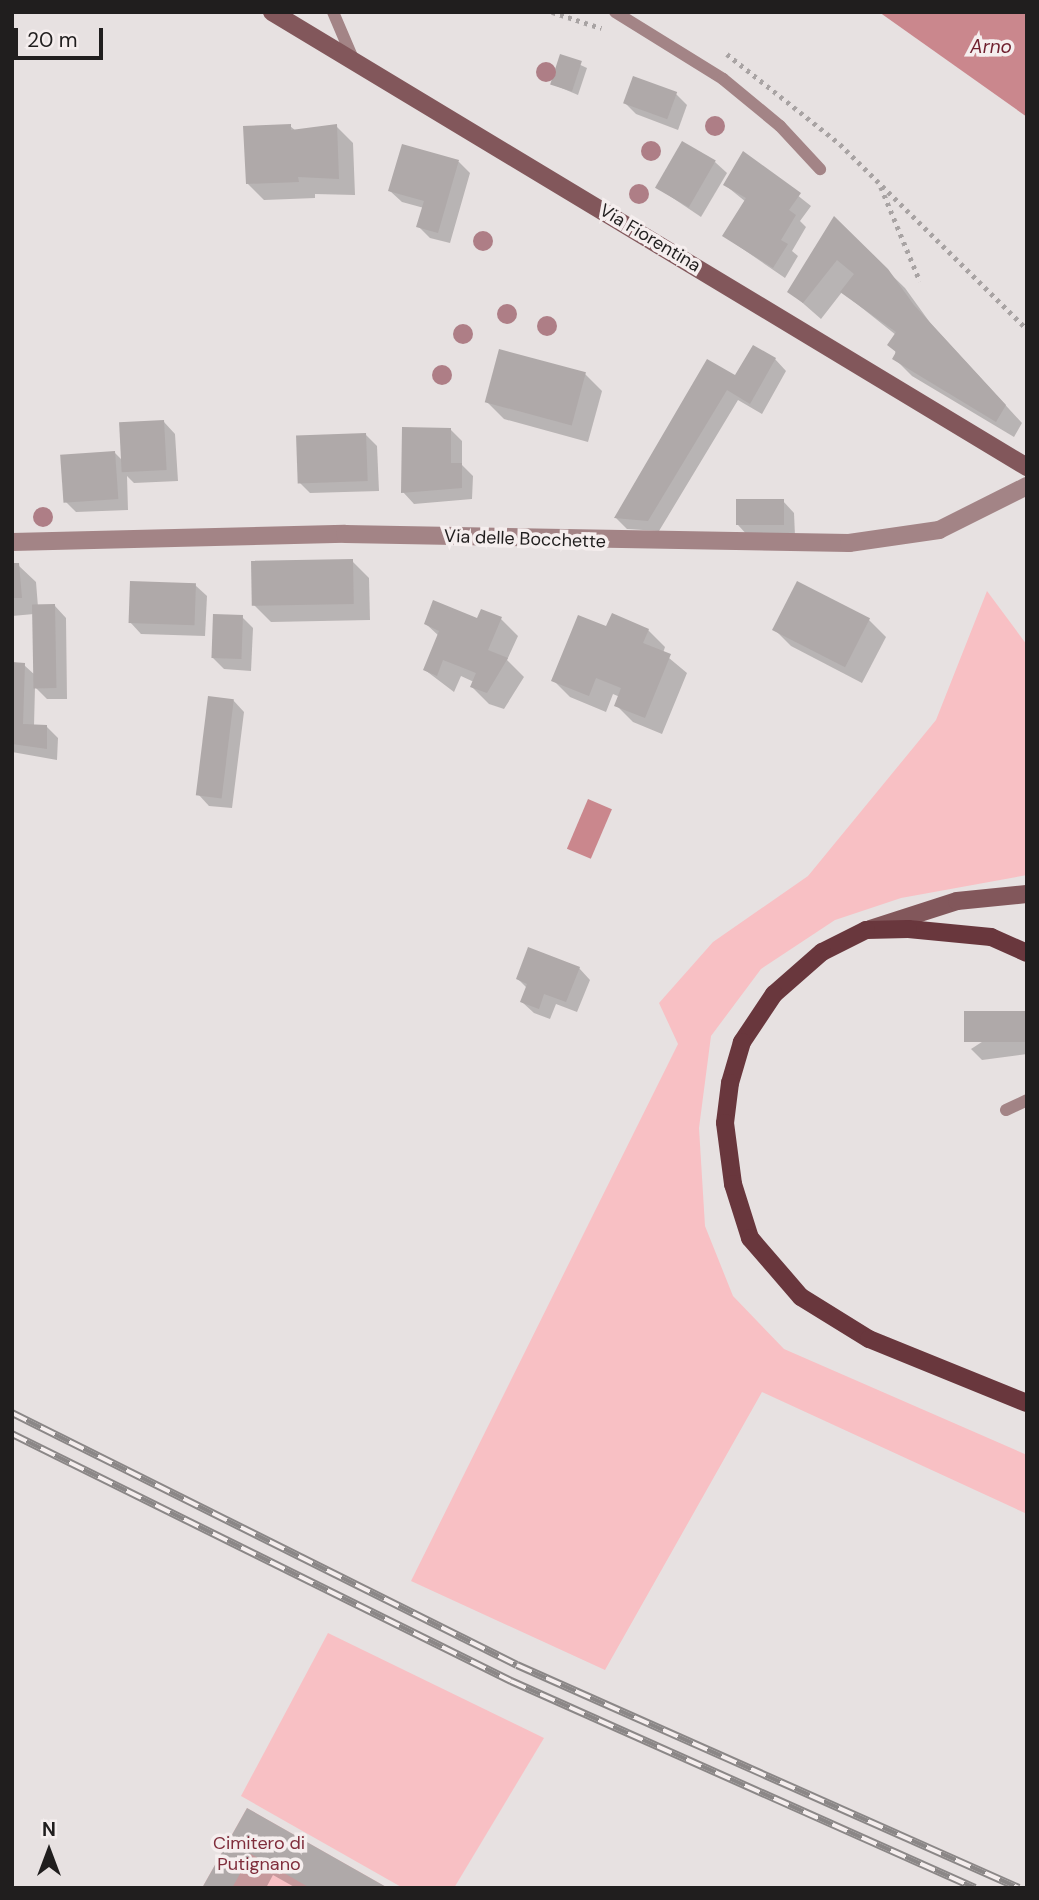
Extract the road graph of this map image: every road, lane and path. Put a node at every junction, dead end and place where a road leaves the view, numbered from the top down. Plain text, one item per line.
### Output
1 (272, 12) edge
2 (333, 12) edge
3 (615, 12) edge
4 (353, 59) junction
5 (820, 169) dead end
6 (920, 281) dead end
7 (1027, 328) edge
8 (1027, 467) edge
9 (1027, 486) edge
10 (12, 542) edge
11 (1027, 894) edge
12 (866, 930) junction
13 (1027, 953) edge
14 (1027, 1100) edge
15 (1006, 1110) dead end
16 (1027, 1403) edge

1 - 4 main road, Via Fiorentina
2 - 4 lane
3 - 5 lane
4 - 8 main road, Via Fiorentina
6 - 7 path
9 - 10 street, Via delle Bocchette
11 - 12 main road
12 - 13 main road
12 - 16 main road
14 - 15 lane

